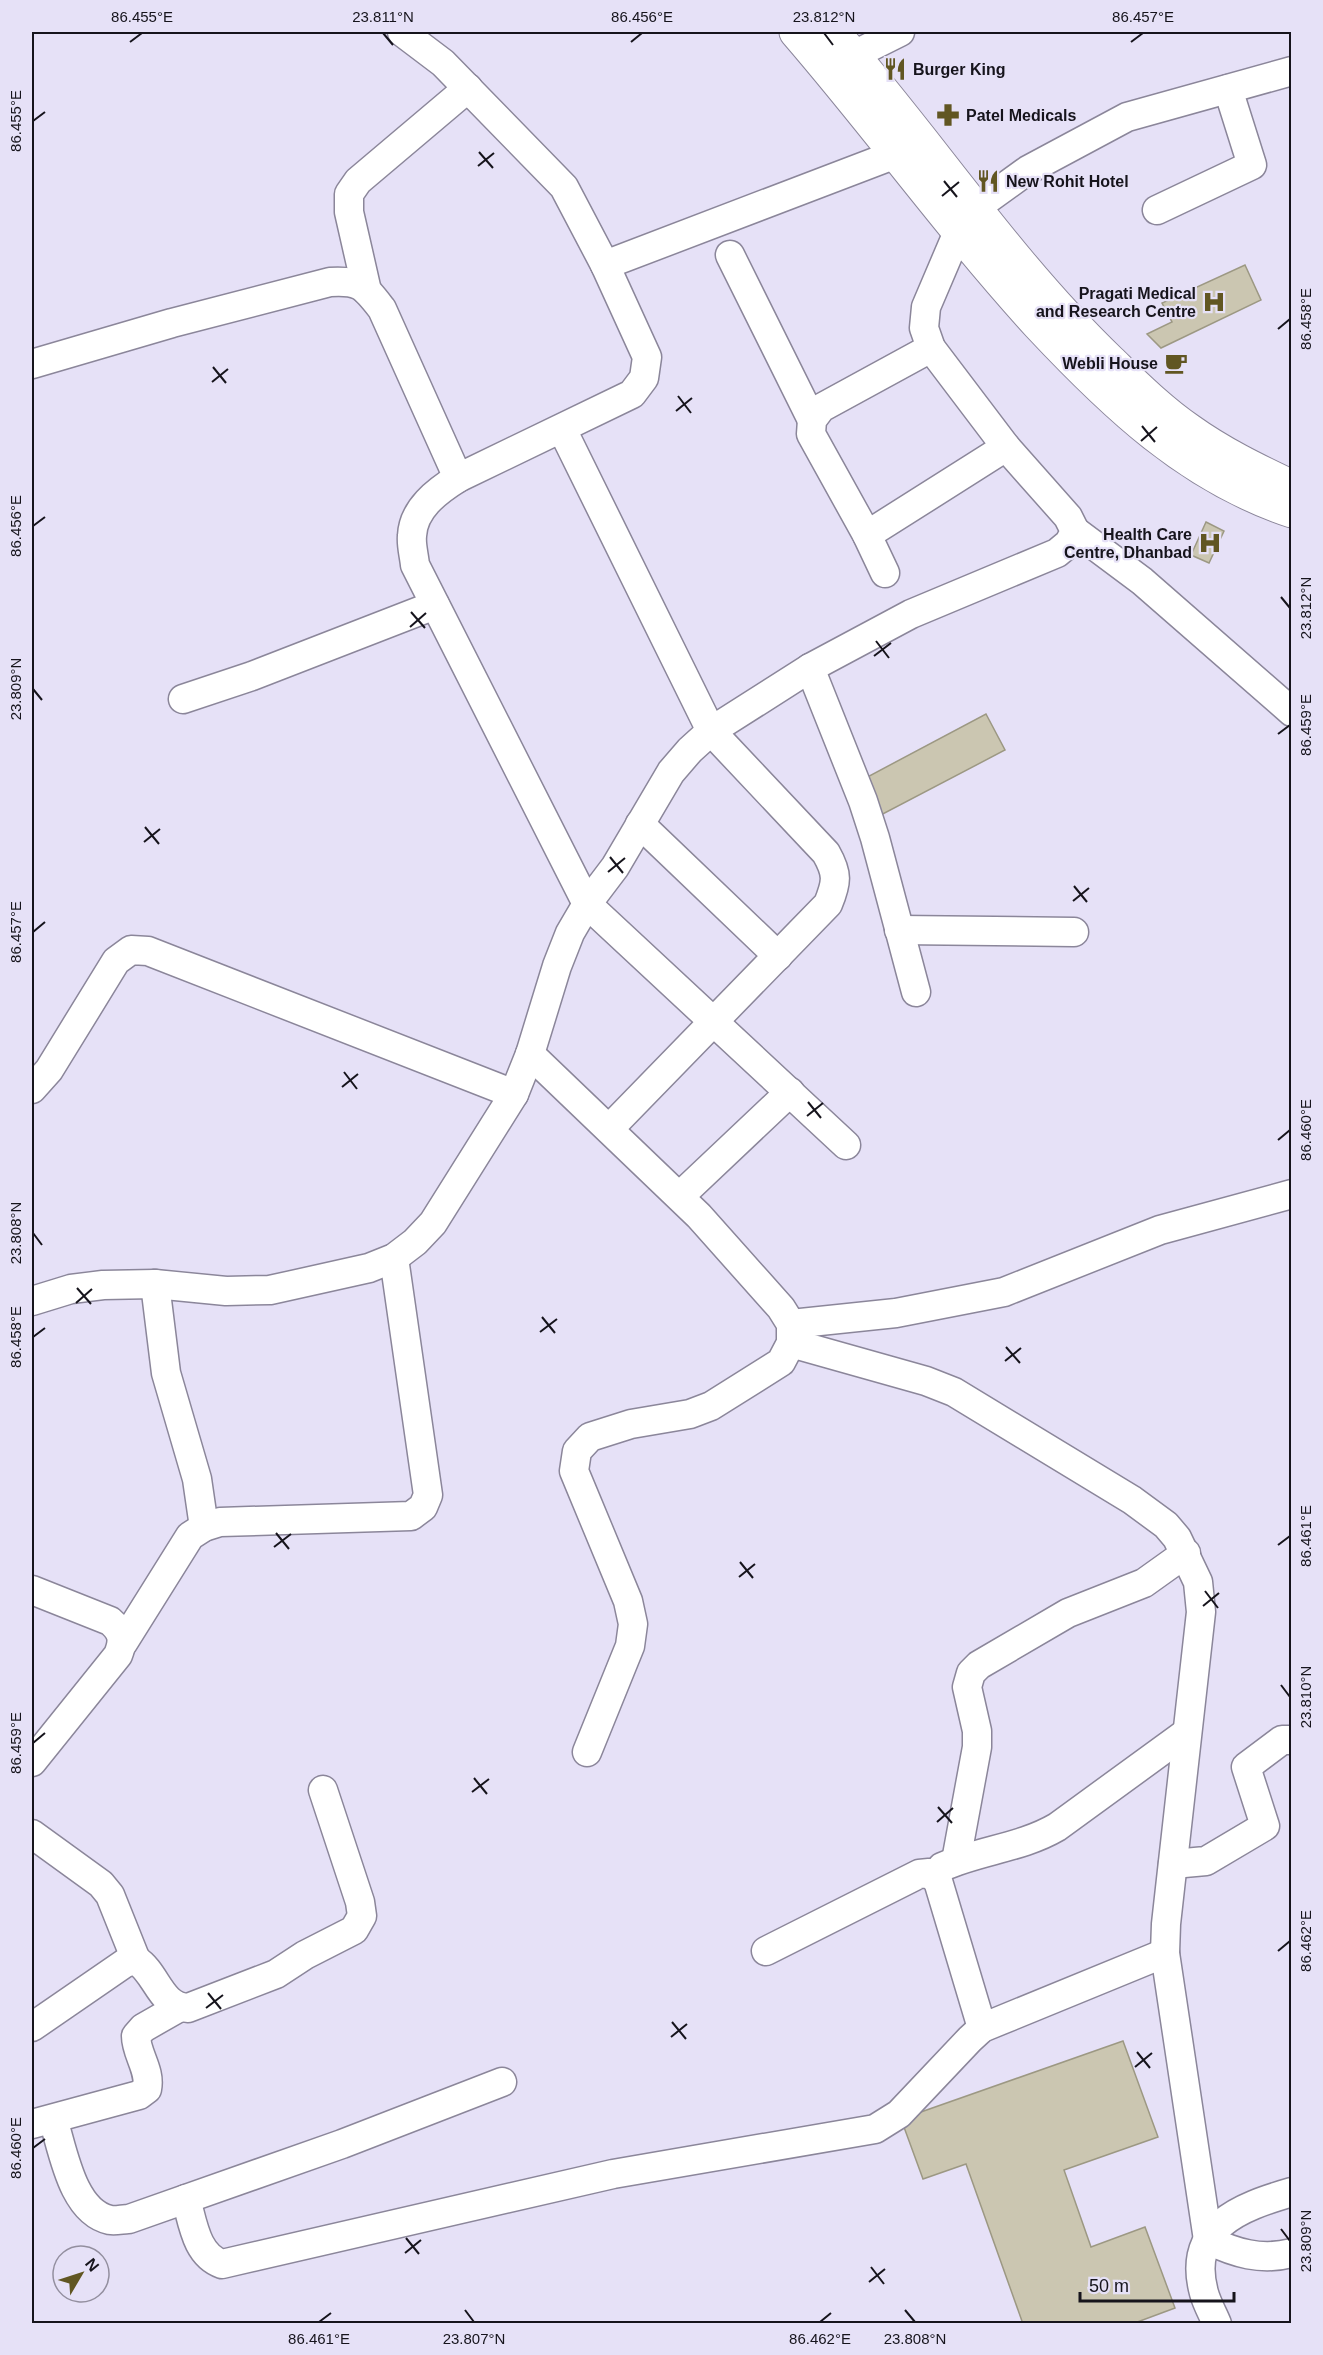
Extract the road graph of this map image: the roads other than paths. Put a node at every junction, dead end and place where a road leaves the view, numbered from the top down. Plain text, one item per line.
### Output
1 (402, 32) edge
2 (796, 32) edge
3 (900, 32) edge
4 (844, 43) edge
5 (1292, 71) edge
6 (468, 88) junction
7 (1228, 89) junction
8 (896, 154) junction
9 (1157, 210) dead end
10 (966, 220) junction
11 (730, 255) dead end
12 (605, 265) junction
13 (367, 291) junction
14 (931, 348) junction
15 (32, 364) edge
16 (812, 420) junction
17 (562, 429) junction
18 (1006, 447) junction
19 (458, 478) junction
20 (1292, 487) edge
21 (1292, 511) edge
22 (1075, 531) junction
23 (867, 535) junction
24 (885, 573) dead end
25 (435, 605) junction
26 (810, 668) junction
27 (183, 699) dead end
28 (1292, 712) edge
29 (711, 731) junction
30 (640, 824) junction
31 (587, 904) junction
32 (899, 930) junction
33 (1074, 932) dead end
34 (778, 956) junction
35 (915, 992) dead end
36 (714, 1022) junction
37 (530, 1054) junction
38 (32, 1089) edge
39 (790, 1092) junction
40 (514, 1094) junction
41 (609, 1129) junction
42 (846, 1145) dead end
43 (1292, 1194) edge
44 (680, 1196) junction
45 (394, 1257) junction
46 (155, 1284) junction
47 (32, 1301) edge
48 (791, 1334) junction
49 (204, 1527) junction
50 (1186, 1553) junction
51 (32, 1590) edge
52 (123, 1642) junction
53 (1186, 1732) junction
54 (1292, 1740) edge
55 (587, 1752) dead end
56 (32, 1762) edge
57 (323, 1790) dead end
58 (32, 1834) edge
59 (956, 1861) junction
60 (1173, 1864) junction
61 (929, 1873) junction
62 (766, 1951) dead end
63 (1166, 1953) junction
64 (136, 1960) junction
65 (178, 2008) junction
66 (32, 2027) edge
67 (982, 2028) junction
68 (502, 2082) dead end
69 (42, 2122) edge
70 (1292, 2192) edge
71 (186, 2199) junction
72 (1208, 2240) junction
73 (1292, 2253) edge
74 (1217, 2324) edge

1 - 6 street
2 - 8 highway
3 - 4 street
4 - 10 highway
5 - 7 street
6 - 12 street
6 - 13 street
7 - 9 street
7 - 10 street
8 - 10 highway
8 - 12 street
10 - 14 street
10 - 20 highway
10 - 21 highway
11 - 16 street
12 - 17 street
13 - 15 street
13 - 19 street
14 - 16 street
14 - 18 street
16 - 23 street
17 - 19 street
17 - 29 street
18 - 22 street
18 - 23 street
19 - 25 street
22 - 26 street
22 - 28 street
23 - 24 street
25 - 27 street
25 - 31 street
26 - 29 street
26 - 32 street
29 - 30 street
29 - 34 street
30 - 31 street
30 - 34 street
31 - 36 street
31 - 37 street
32 - 33 street
32 - 35 street
34 - 36 street
36 - 39 street
36 - 41 street
37 - 40 street
37 - 41 street
38 - 40 street
39 - 42 street
39 - 44 street
40 - 45 street
41 - 44 street
43 - 48 street
44 - 48 street
45 - 46 street
45 - 49 street
46 - 47 street
46 - 49 street
48 - 50 street
48 - 55 street
49 - 52 street
50 - 53 street
50 - 59 street
51 - 52 street
52 - 56 street
53 - 59 street
53 - 60 street
54 - 60 street
57 - 65 street
58 - 64 street
59 - 61 street
60 - 63 street
61 - 62 street
61 - 67 street
63 - 67 street
63 - 72 street
64 - 65 street
64 - 66 street
65 - 69 street
67 - 71 street
68 - 71 street
69 - 71 street
70 - 72 street
72 - 73 street
72 - 74 street

